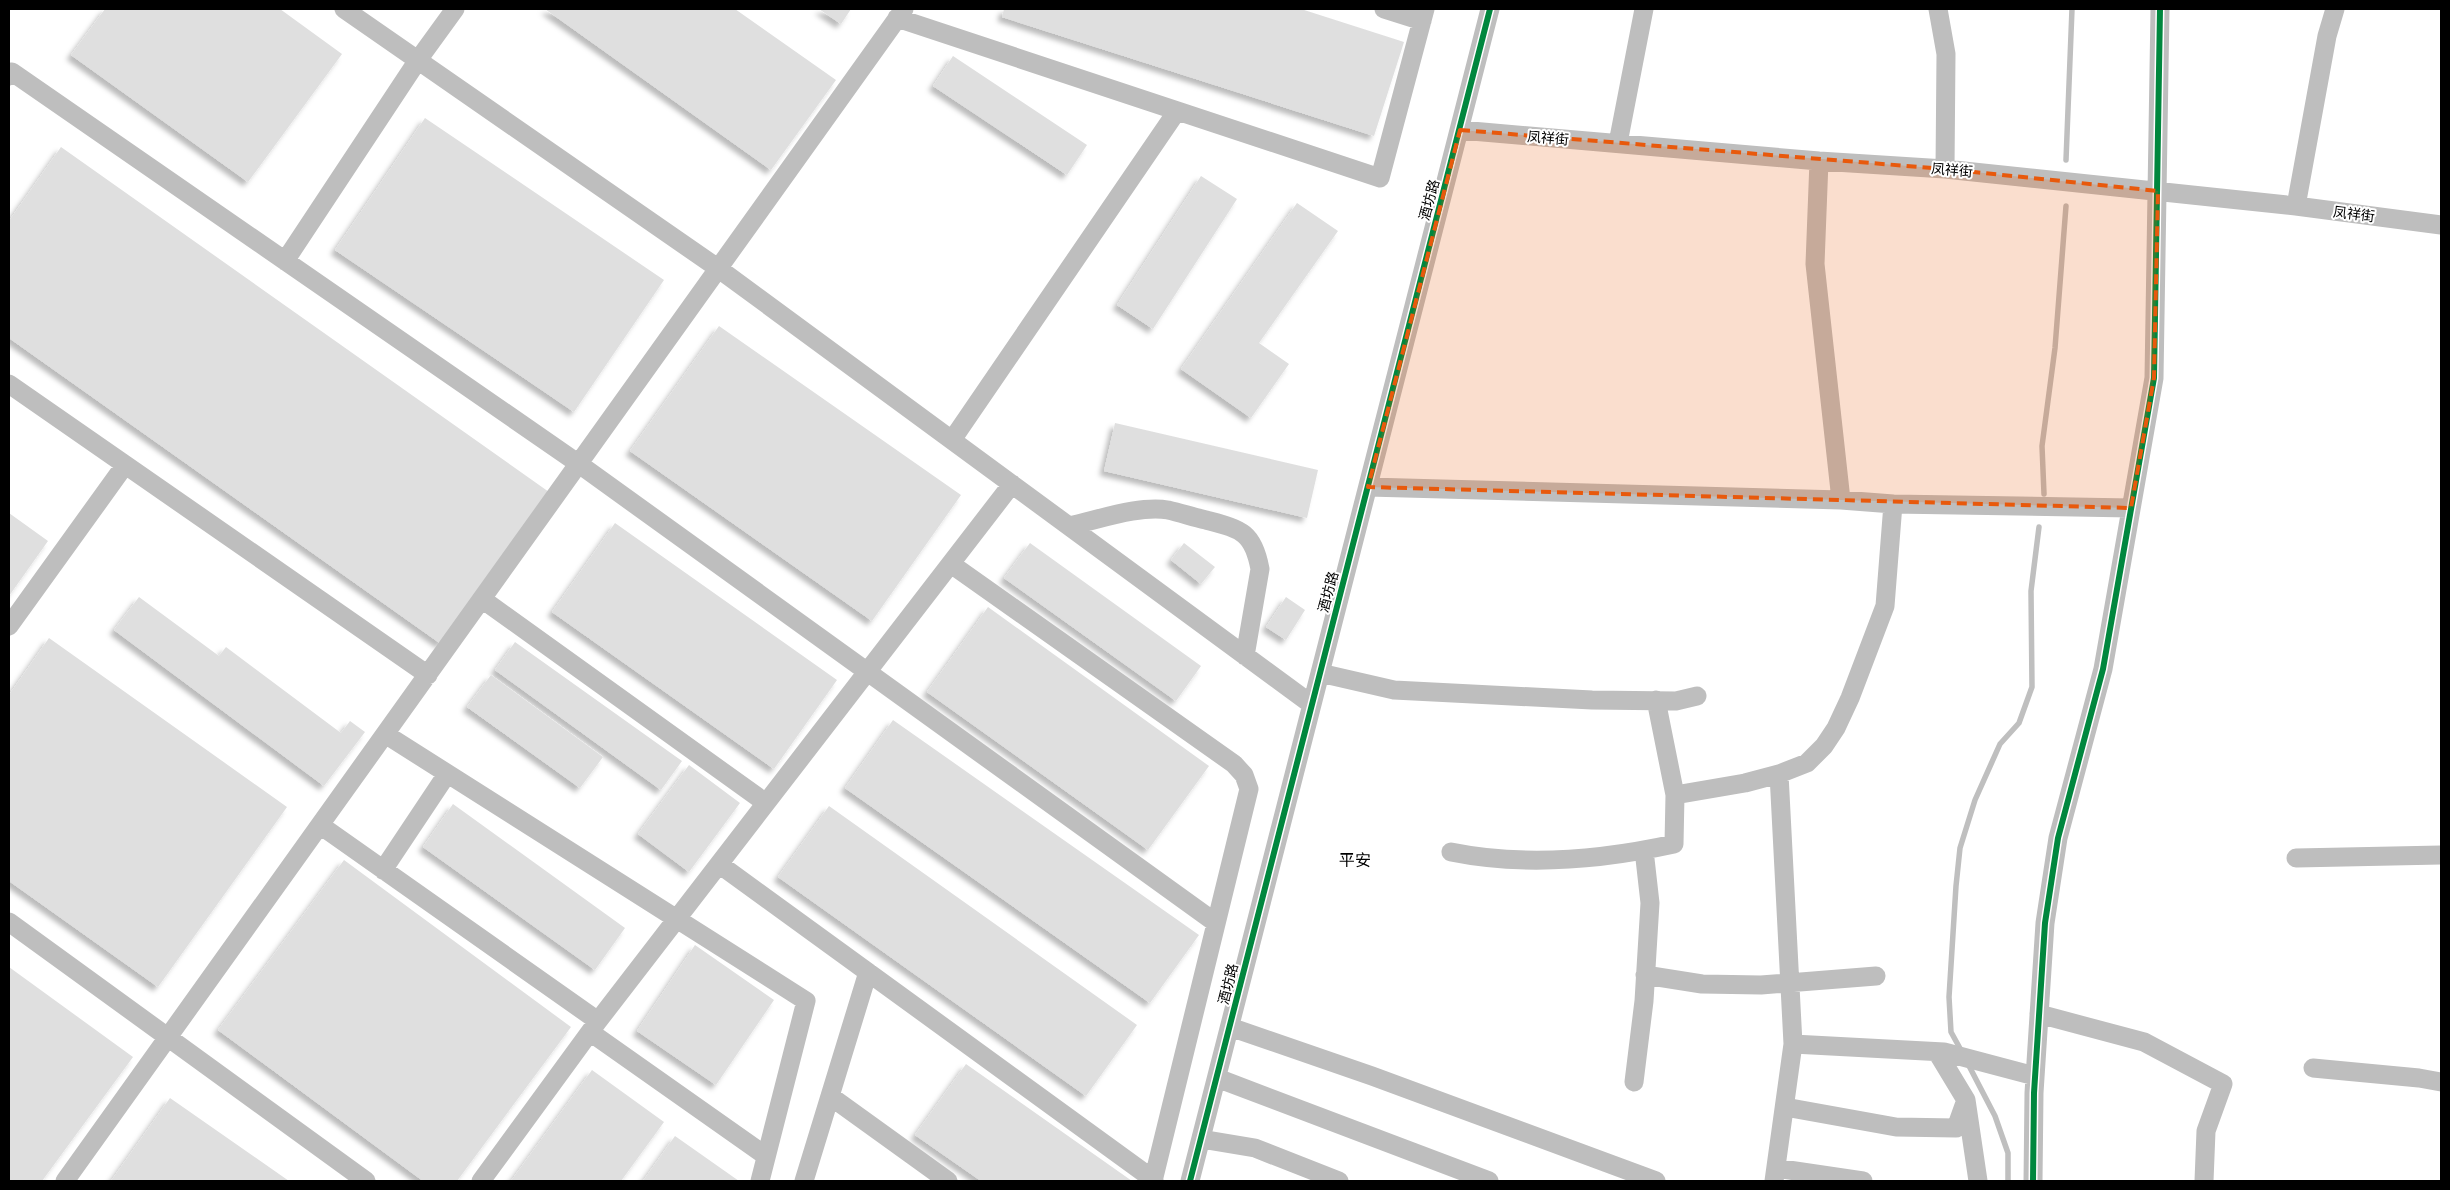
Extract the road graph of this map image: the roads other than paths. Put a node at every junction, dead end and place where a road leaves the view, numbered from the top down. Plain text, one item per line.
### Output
1 (344, 9) edge
2 (455, 9) edge
3 (1384, 9) edge
4 (1490, 9) edge
5 (1644, 9) edge
6 (1938, 9) edge
7 (2160, 9) edge
8 (2336, 9) edge
9 (900, 14) edge
10 (1423, 15) edge
11 (418, 60) junction
12 (9, 76) edge
13 (1178, 111) junction
14 (1460, 130) junction
15 (1618, 143) junction
16 (1819, 161) junction
17 (1945, 169) junction
18 (2158, 191) junction
19 (2296, 206) junction
20 (2441, 225) edge
21 (285, 261) junction
22 (719, 269) junction
23 (9, 384) edge
24 (952, 440) junction
25 (579, 464) junction
26 (125, 465) junction
27 (1012, 484) junction
28 (1368, 487) junction
29 (1841, 500) junction
30 (1893, 504) junction
31 (2132, 508) junction
32 (1069, 526) junction
33 (951, 564) junction
34 (482, 600) junction
35 (9, 626) edge
36 (1245, 656) junction
37 (867, 673) junction
38 (1320, 673) junction
39 (428, 675) junction
40 (1697, 696) dead end
41 (1656, 700) junction
42 (1311, 704) junction
43 (385, 734) junction
44 (447, 774) junction
45 (1779, 774) junction
46 (1675, 795) junction
47 (766, 803) junction
48 (320, 826) junction
49 (1644, 850) junction
50 (1451, 852) dead end
51 (2441, 855) edge
52 (2296, 858) dead end
53 (719, 864) junction
54 (383, 870) junction
55 (677, 920) junction
56 (9, 922) edge
57 (1216, 923) junction
58 (868, 972) junction
59 (1645, 975) junction
60 (1876, 976) dead end
61 (1792, 982) junction
62 (2039, 1014) junction
63 (594, 1026) junction
64 (1230, 1027) junction
65 (168, 1038) junction
66 (1793, 1044) junction
67 (1953, 1055) junction
68 (2313, 1068) dead end
69 (2036, 1076) junction
70 (1216, 1078) junction
71 (1634, 1082) dead end
72 (2441, 1082) edge
73 (830, 1096) junction
74 (1966, 1100) junction
75 (1785, 1107) junction
76 (1201, 1140) junction
77 (766, 1156) junction
78 (1775, 1175) edge
79 (65, 1181) edge
80 (366, 1181) edge
81 (481, 1181) edge
82 (760, 1181) edge
83 (804, 1181) edge
84 (948, 1181) edge
85 (1153, 1181) edge
86 (1190, 1181) edge
87 (1339, 1181) edge
88 (1490, 1181) edge
89 (1656, 1181) edge
90 (1863, 1181) edge
91 (1978, 1181) edge
92 (2032, 1181) edge
93 (2204, 1181) edge

1 - 11 street
2 - 11 street
3 - 10 street
4 - 14 street, 酒坊路
5 - 15 street
6 - 17 street
7 - 18 street
8 - 19 street
9 - 13 street
9 - 22 street
10 - 13 street
11 - 21 street
11 - 22 street
12 - 21 street
13 - 24 street
14 - 15 street, 凤祥街
14 - 28 street, 酒坊路
15 - 16 street, 凤祥街
16 - 17 street, 凤祥街
16 - 29 street
17 - 18 street, 凤祥街
18 - 19 street, 凤祥街
18 - 31 street
19 - 20 street, 凤祥街
21 - 25 street
22 - 24 street
22 - 25 street
23 - 26 street
24 - 27 street
25 - 34 street
25 - 37 street
26 - 35 street
26 - 39 street
27 - 32 street
27 - 33 street
28 - 29 street
28 - 38 street, 酒坊路
29 - 30 street
30 - 31 street
30 - 45 street
31 - 62 street
32 - 36 street
32 - 36 street
33 - 37 street
33 - 57 street
34 - 39 street
34 - 47 street
36 - 42 street
37 - 47 street
37 - 57 street
38 - 41 street
38 - 42 street, 酒坊路
39 - 43 street
40 - 41 street
41 - 46 street
42 - 64 street, 酒坊路
43 - 44 street
43 - 48 street
44 - 54 street
44 - 55 street
45 - 46 street
45 - 61 street
46 - 49 street
47 - 53 street
48 - 54 street
48 - 65 street
49 - 50 street
49 - 59 street
51 - 52 street
53 - 55 street
53 - 58 street
54 - 63 street
55 - 63 street
55 - 77 street
56 - 65 street
57 - 85 street
58 - 73 street
58 - 85 street
59 - 61 street
59 - 71 street
60 - 61 street
61 - 66 street
62 - 69 street
62 - 93 street
63 - 77 street
63 - 81 street
64 - 70 street, 酒坊路
64 - 89 street
65 - 79 street
65 - 80 street
66 - 67 street
66 - 75 street
67 - 69 street
67 - 74 street
68 - 72 street
69 - 92 street
70 - 76 street, 酒坊路
70 - 88 street
73 - 83 street
73 - 84 street
74 - 75 street
74 - 91 street
75 - 78 street
76 - 86 street, 酒坊路
76 - 87 street
77 - 82 street
78 - 90 street

